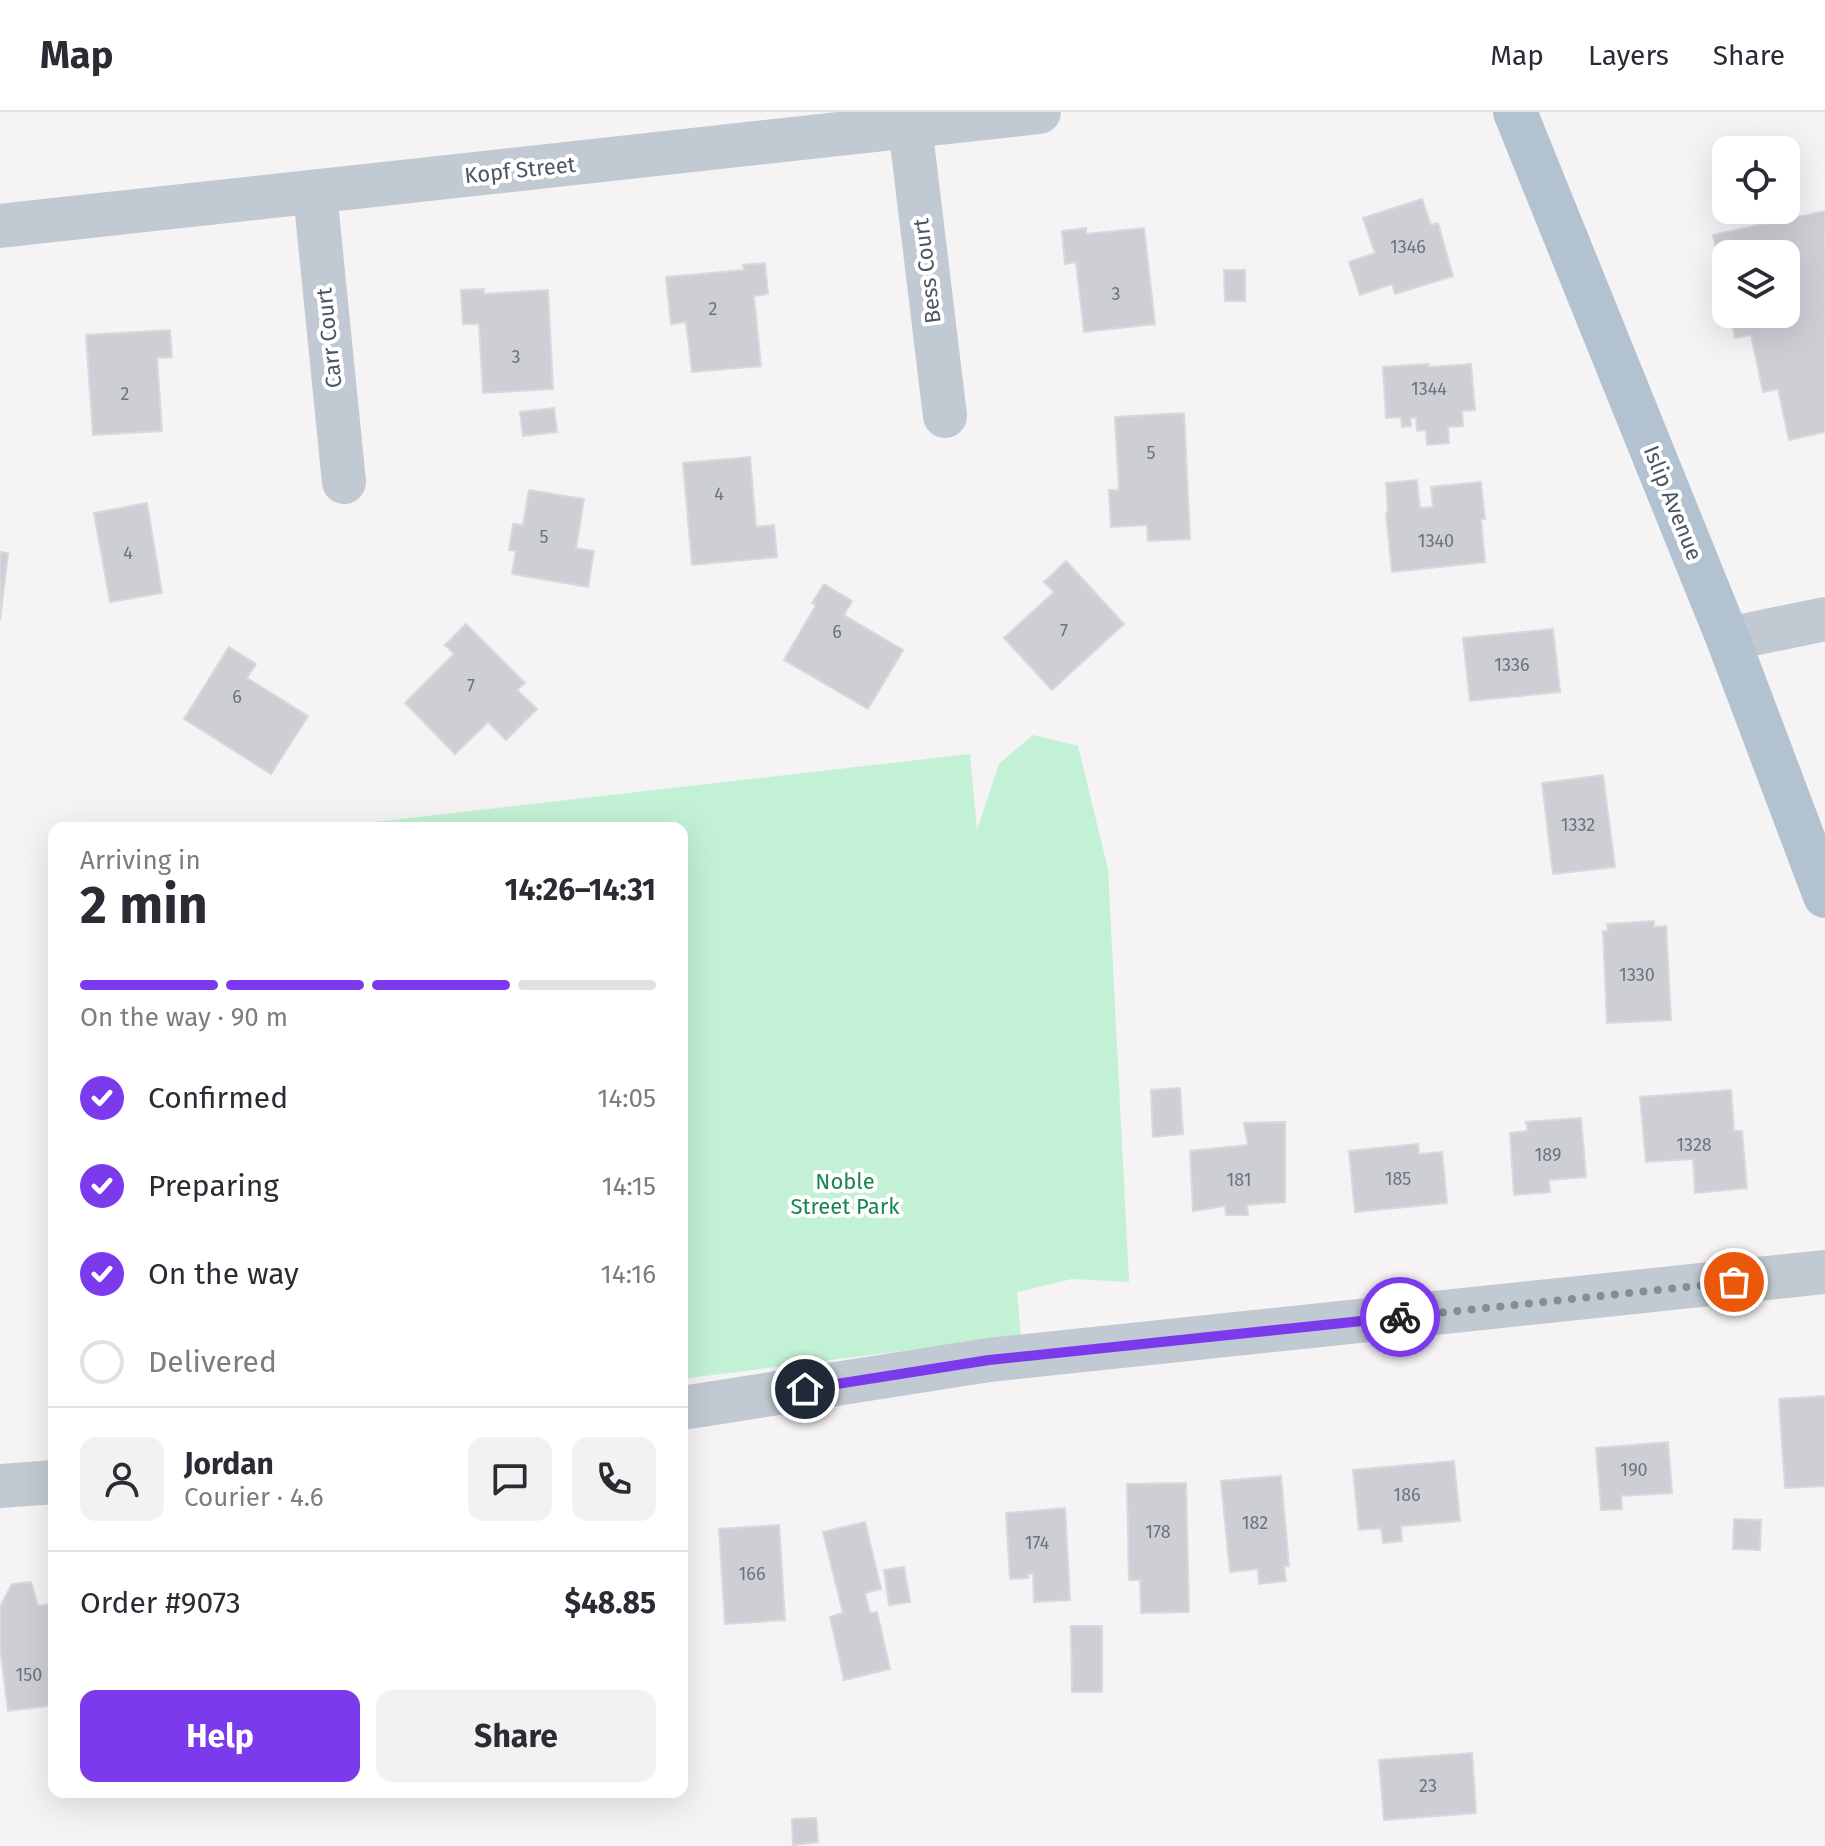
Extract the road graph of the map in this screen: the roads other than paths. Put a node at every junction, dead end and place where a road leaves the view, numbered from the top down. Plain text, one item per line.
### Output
1 (1039, 112) edge
2 (1515, 112) edge
3 (910, 126) junction
4 (315, 193) junction
5 (0, 226) edge
6 (945, 416) dead end
7 (344, 482) dead end
8 (1825, 619) edge
9 (1728, 639) junction
10 (1825, 896) edge
11 (1825, 1272) edge
12 (688, 1407) edge
13 (48, 1482) edge
14 (0, 1486) edge

1 - 3 street, Kopf Street
2 - 9 main road, Islip Avenue
3 - 4 street, Kopf Street
3 - 6 street, Bess Court
4 - 5 street, Kopf Street
4 - 7 street, Carr Court
8 - 9 street
9 - 10 main road, Islip Avenue
11 - 12 street
13 - 14 street

